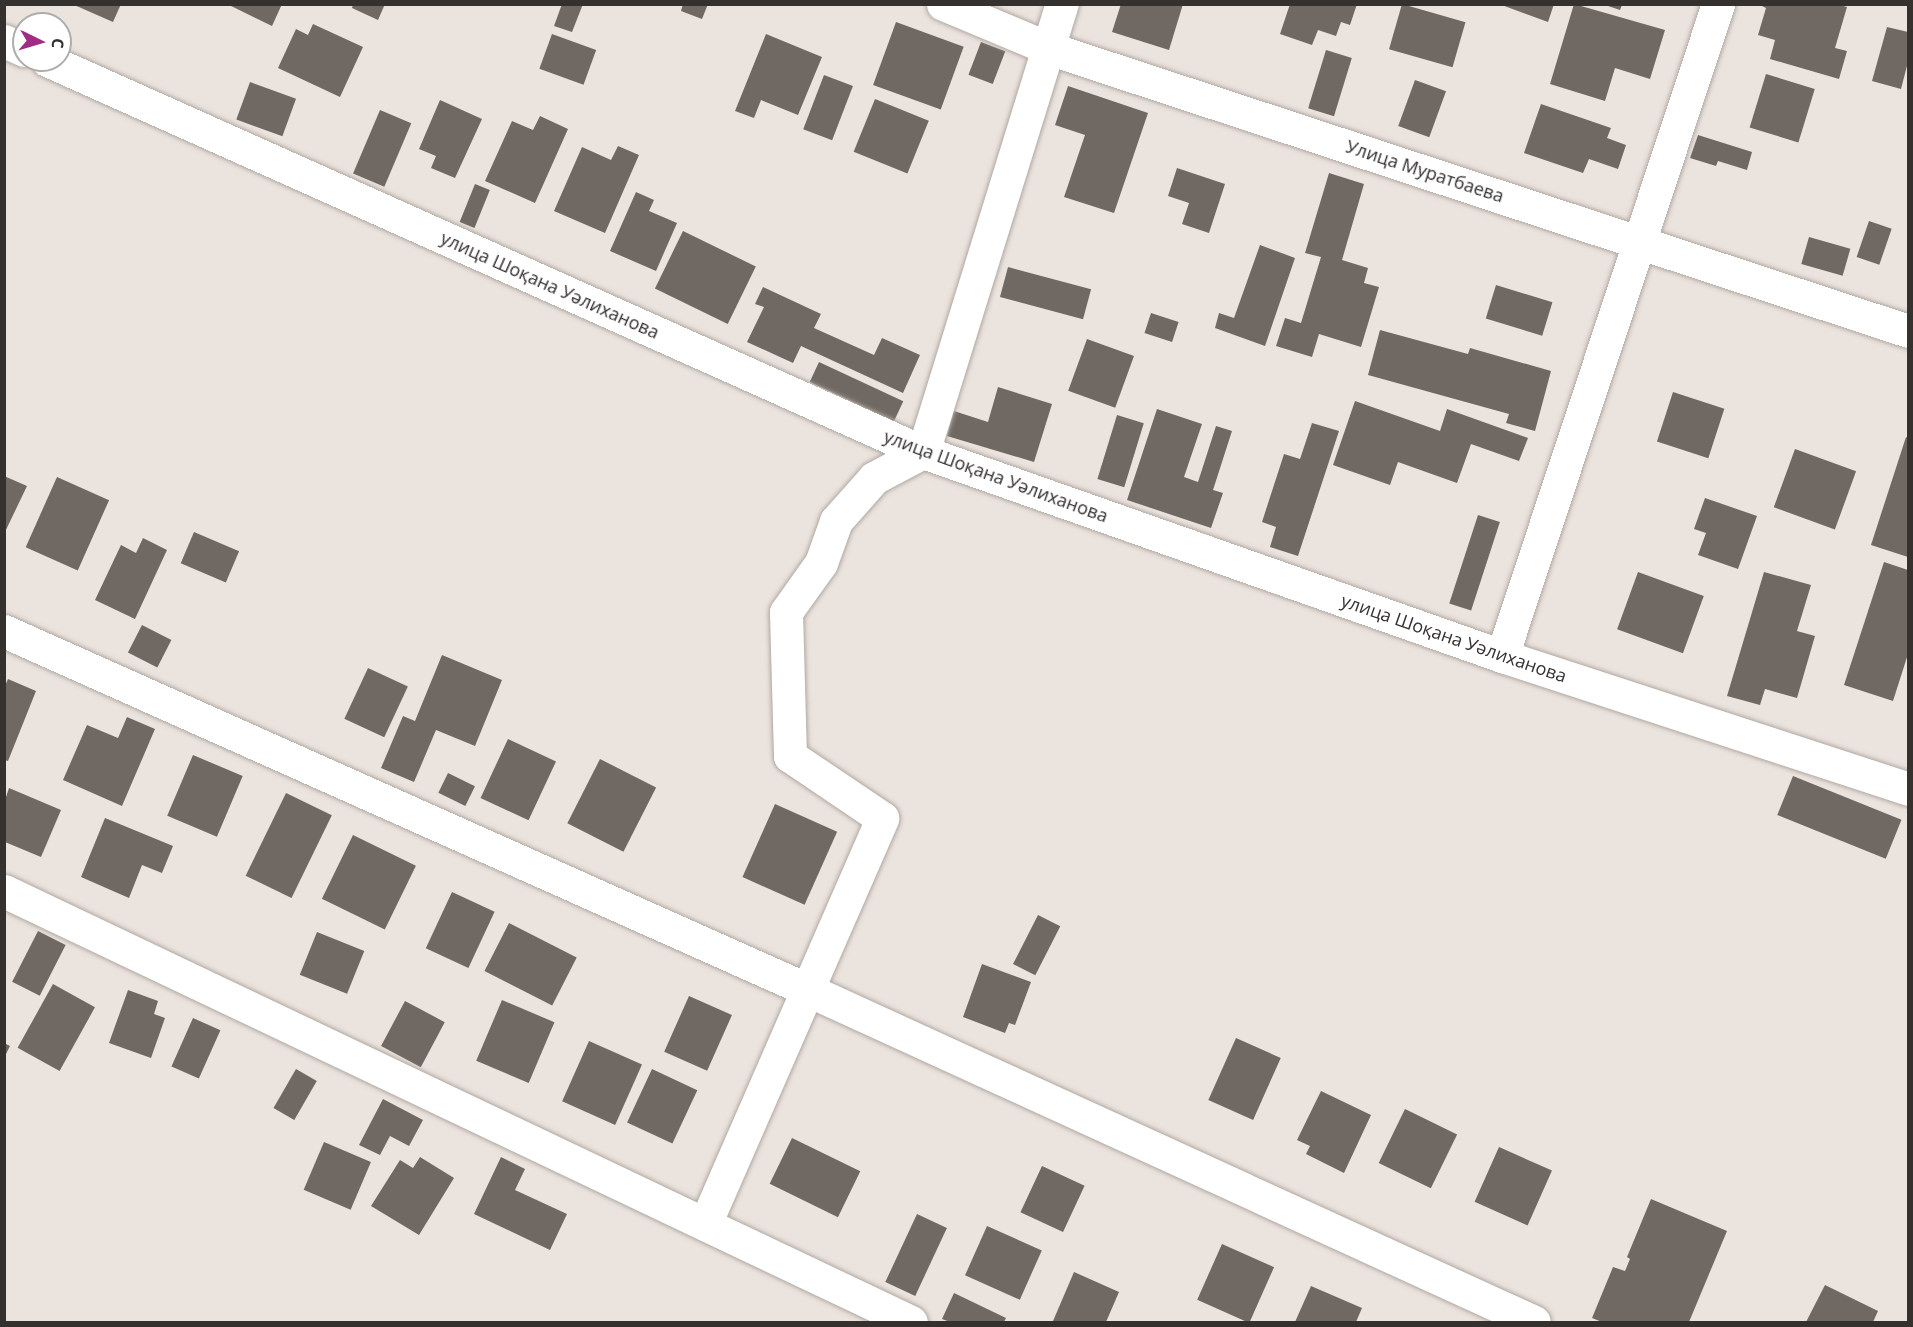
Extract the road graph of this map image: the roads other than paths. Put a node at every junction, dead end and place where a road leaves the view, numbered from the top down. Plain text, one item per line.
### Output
1 (943, 4) edge
2 (1062, 4) edge
3 (1718, 4) edge
4 (1048, 48) junction
5 (72, 71) edge
6 (1641, 241) junction
7 (1908, 331) edge
8 (923, 452) junction
9 (4, 631) edge
10 (1502, 656) junction
11 (1908, 789) edge
12 (4, 891) edge
13 (808, 990) junction
14 (705, 1224) junction
15 (911, 1323) edge
16 (1534, 1323) edge

1 - 4 street, Улица Муратбаева
2 - 4 street
3 - 6 street
4 - 6 street, Улица Муратбаева
4 - 8 street
5 - 8 street, улица Шоқана Уәлиханова
6 - 7 street, Улица Муратбаева
6 - 10 street
8 - 10 street, улица Шоқана Уәлиханова
8 - 13 street
9 - 13 street
10 - 11 street, улица Шоқана Уәлиханова
12 - 14 street
13 - 14 street
13 - 16 street
14 - 15 street

